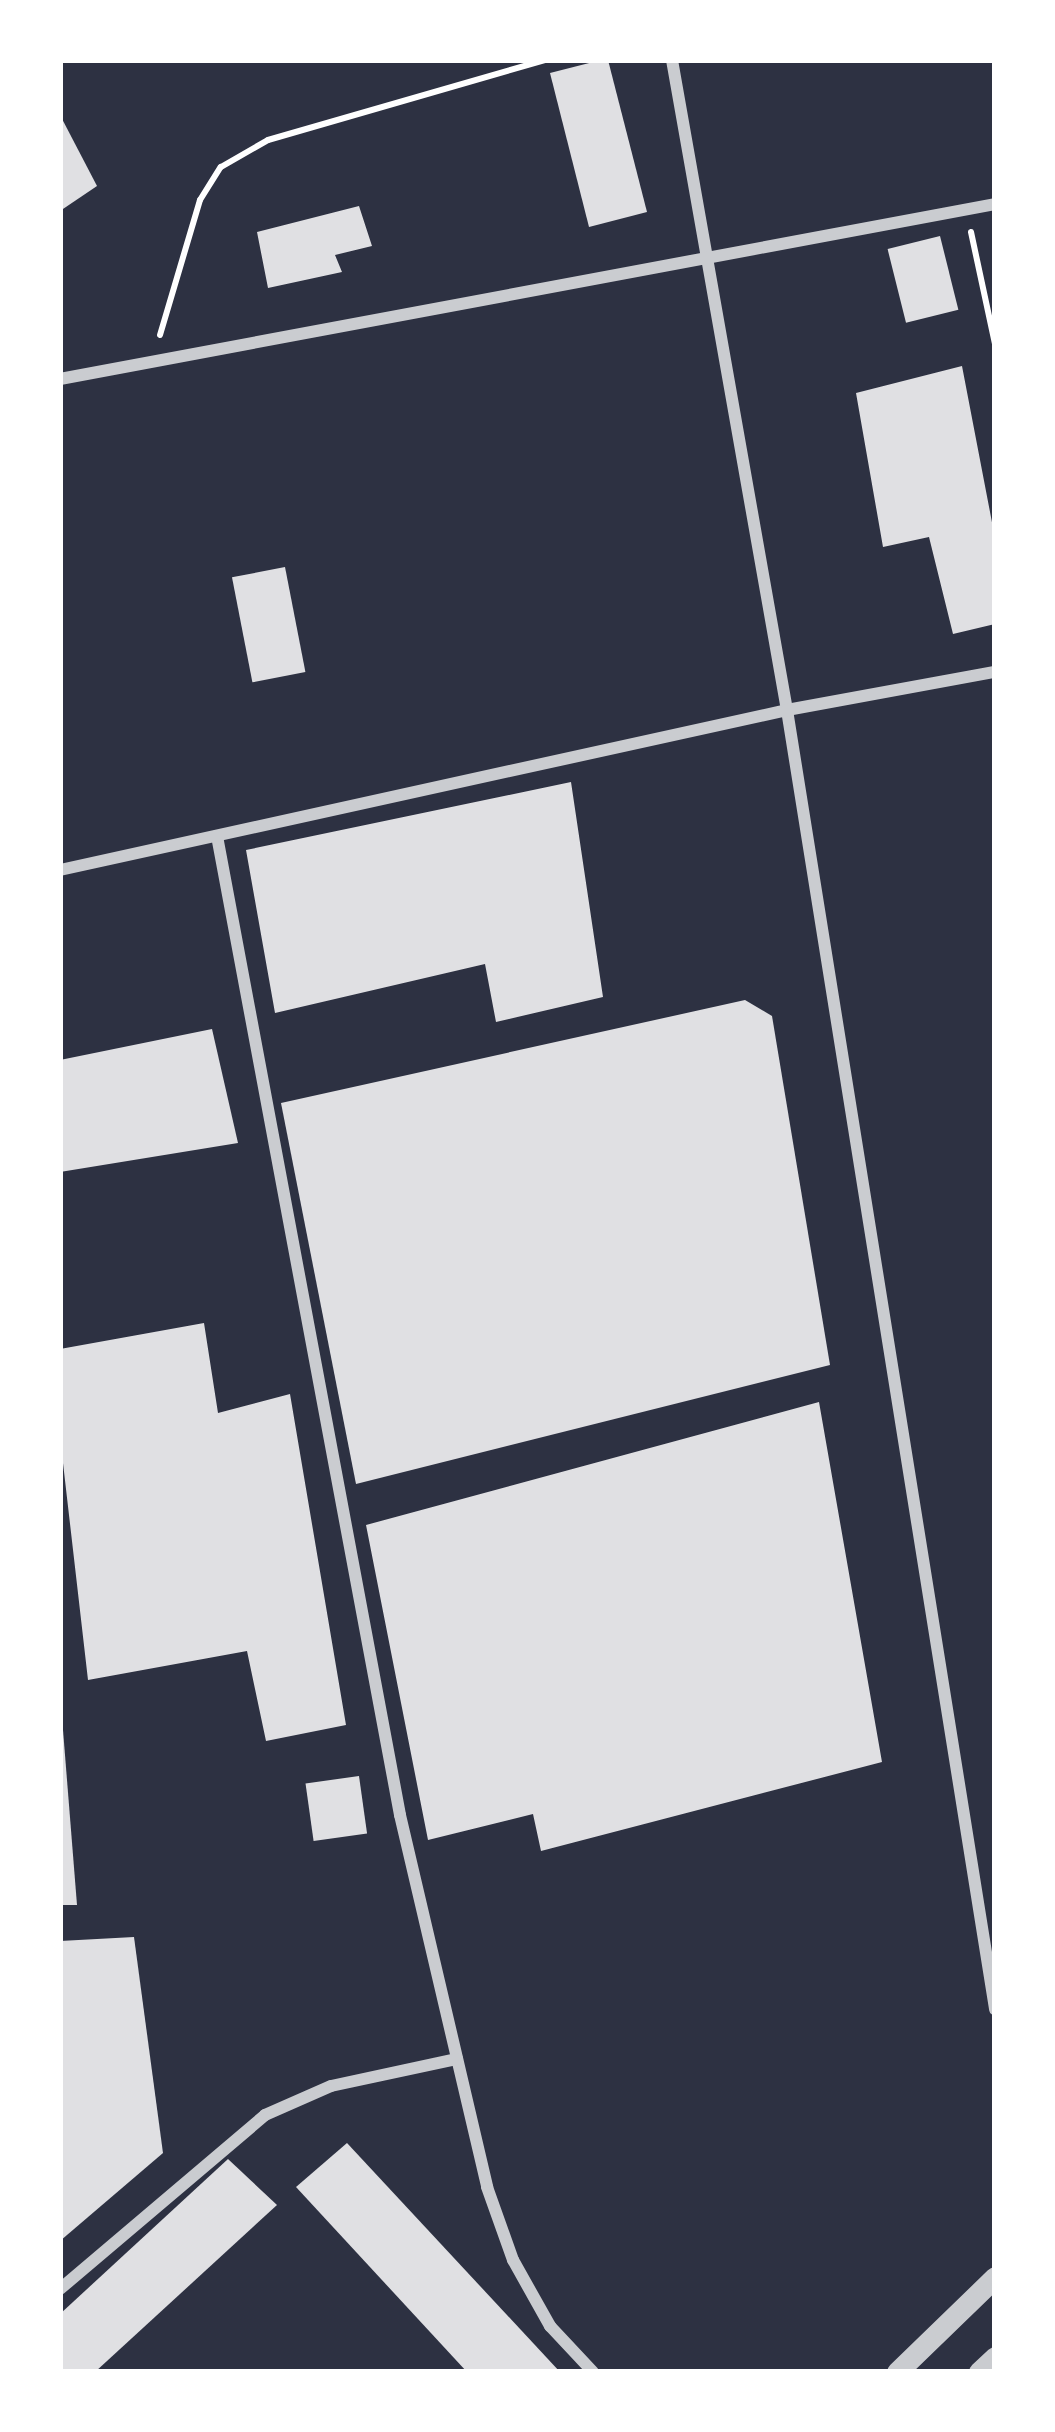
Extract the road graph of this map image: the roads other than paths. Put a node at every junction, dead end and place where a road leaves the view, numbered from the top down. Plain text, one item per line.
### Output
1 (672, 60) edge
2 (995, 204) edge
3 (703, 265) junction
4 (60, 379) edge
5 (995, 672) edge
6 (787, 710) junction
7 (218, 836) junction
8 (60, 870) edge
9 (995, 2008) edge
10 (458, 2059) junction
11 (995, 2277) edge
12 (60, 2289) edge
13 (995, 2357) edge
14 (592, 2372) edge
15 (897, 2372) edge
16 (979, 2372) edge

1 - 3 street
2 - 3 street
3 - 4 street
3 - 6 street
5 - 6 street
6 - 7 street
6 - 9 street
7 - 8 street
7 - 10 street
10 - 12 street
10 - 14 street
11 - 15 street
13 - 16 street

